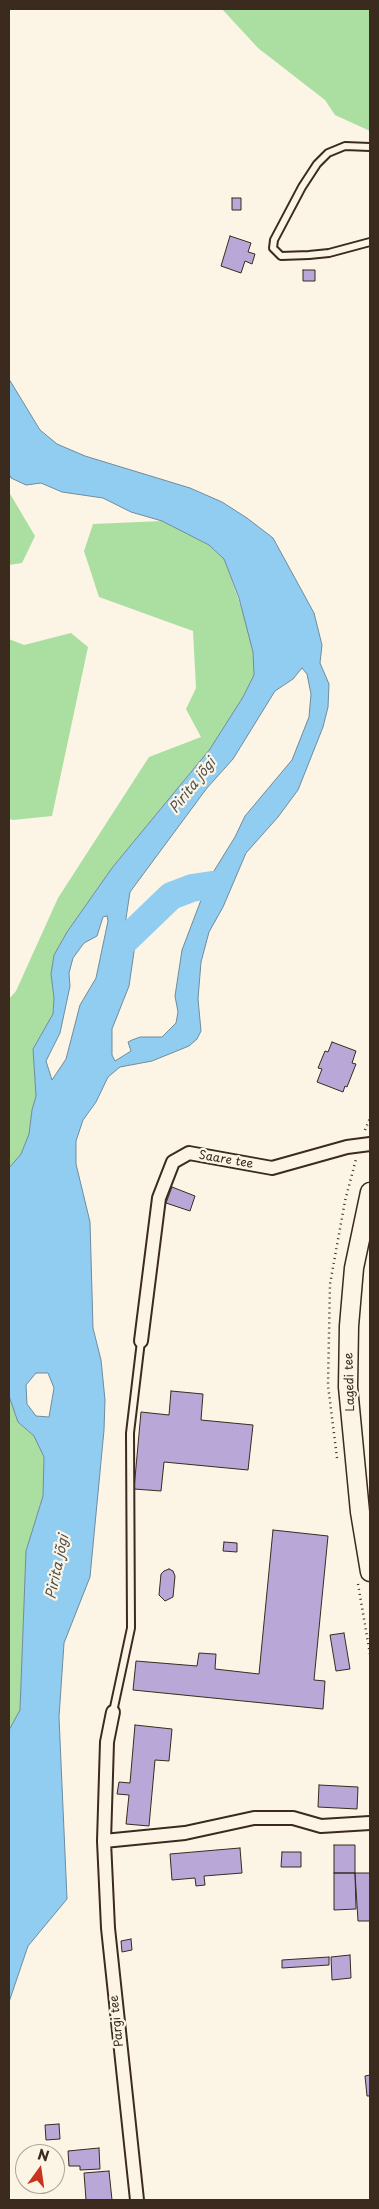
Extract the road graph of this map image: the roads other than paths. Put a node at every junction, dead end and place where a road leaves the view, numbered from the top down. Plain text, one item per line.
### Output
1 (370, 147) edge
2 (370, 242) edge
3 (370, 1144) edge
4 (370, 1192) edge
5 (142, 1341) joint
6 (370, 1572) edge
7 (113, 1712) joint
8 (370, 1823) edge
9 (104, 1841) junction
10 (137, 2200) edge

1 - 2 lane
3 - 5 street, Saare tee
4 - 6 street, Lagedi tee
5 - 7 lane
7 - 9 street, Pargi tee
8 - 9 street
9 - 10 street, Pargi tee

